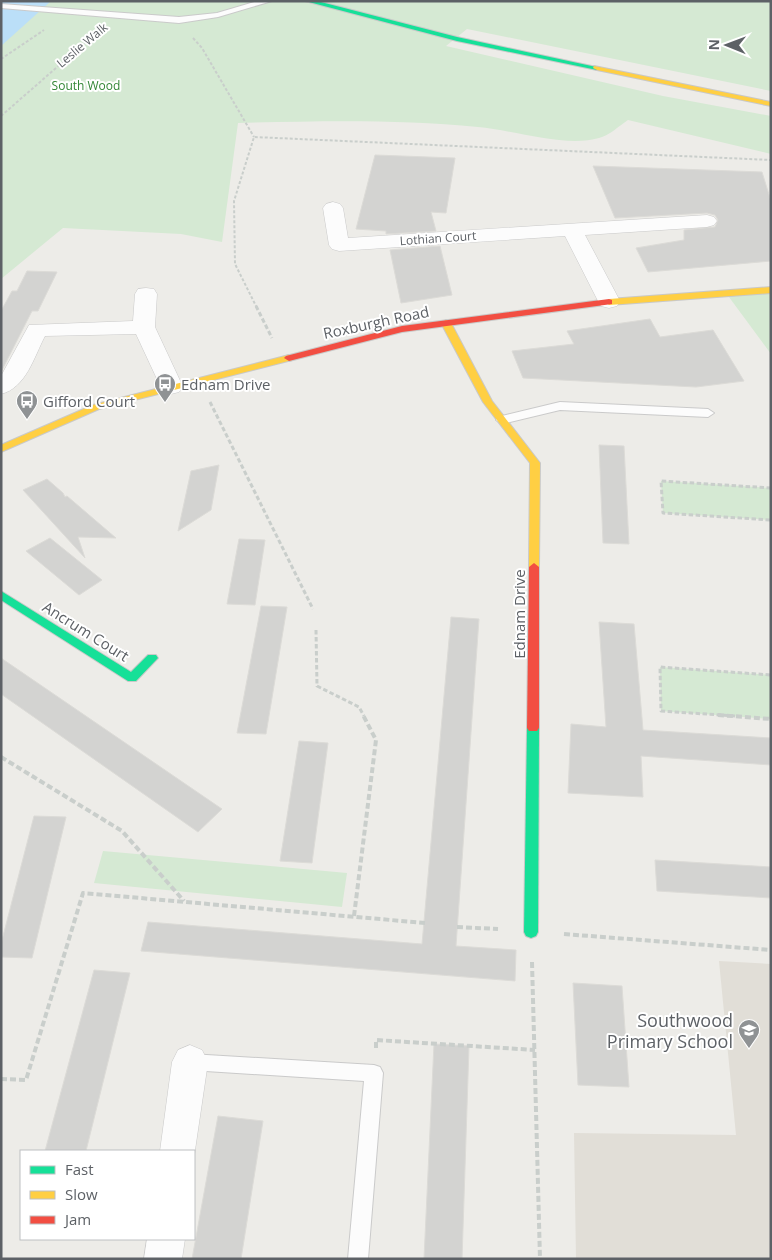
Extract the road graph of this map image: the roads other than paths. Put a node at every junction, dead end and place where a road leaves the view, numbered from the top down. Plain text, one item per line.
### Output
1 (268, 1) edge
2 (308, 1) edge
3 (1, 6) edge
4 (771, 104) edge
5 (333, 208) dead end
6 (707, 221) dead end
7 (572, 230) junction
8 (771, 290) edge
9 (146, 294) dead end
10 (609, 301) junction
11 (446, 323) junction
12 (144, 327) junction
13 (1, 387) edge
14 (171, 387) junction
15 (708, 413) dead end
16 (502, 420) junction
17 (1, 449) edge
18 (1, 595) edge
19 (152, 658) dead end
20 (531, 932) road end
21 (190, 1062) joint
22 (178, 1150) edge
23 (166, 1240) edge
24 (164, 1259) edge
25 (358, 1259) edge

1 - 3 lane
2 - 4 street
5 - 7 street, Lothian Court
6 - 7 street, Lothian Court
7 - 10 street
8 - 10 street, Roxburgh Road
9 - 12 street
10 - 11 street, Roxburgh Road
11 - 14 street, Roxburgh Road
11 - 16 street, Ednam Drive
12 - 13 street
12 - 14 street
14 - 17 street, Roxburgh Road
15 - 16 lane
16 - 20 street, Ednam Drive
18 - 19 street, Ancrum Court
21 - 22 street
21 - 25 lane
23 - 24 street

